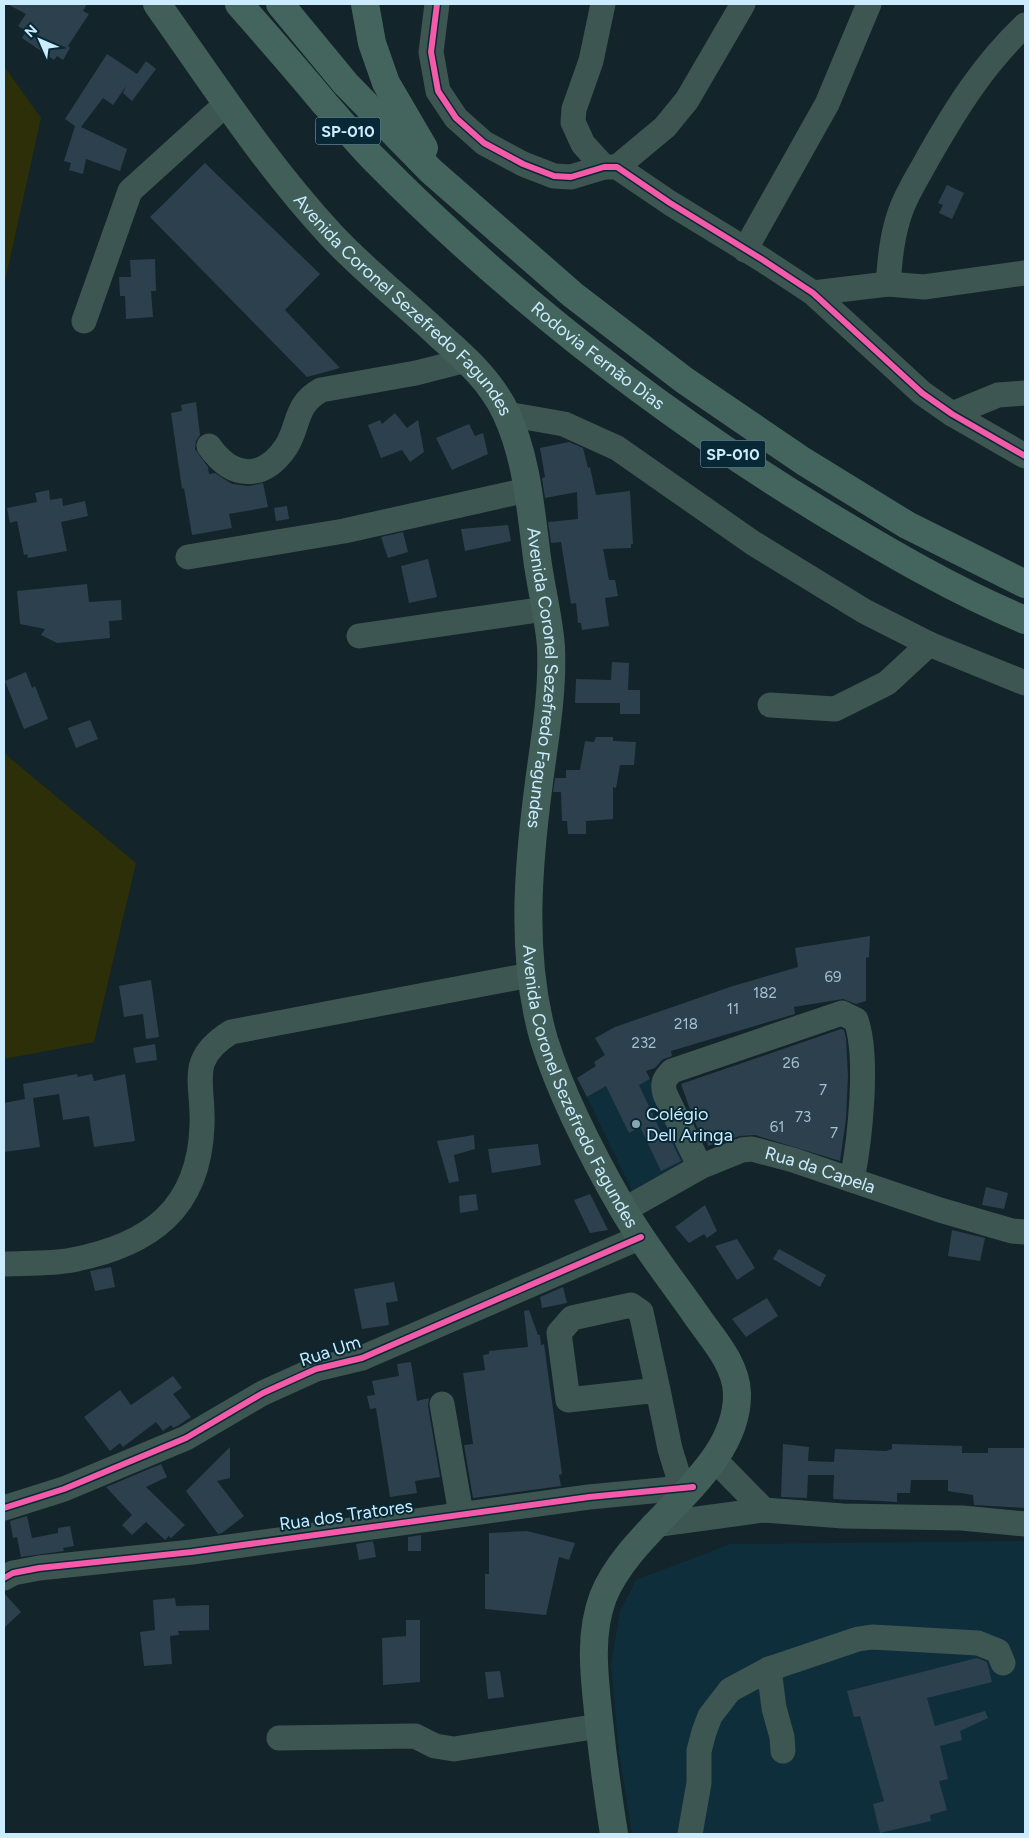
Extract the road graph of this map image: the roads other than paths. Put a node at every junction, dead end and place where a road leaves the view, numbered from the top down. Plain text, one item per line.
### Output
1 (157, 4) edge
2 (240, 4) edge
3 (280, 4) edge
4 (365, 4) edge
5 (437, 4) edge
6 (603, 4) edge
7 (743, 4) edge
8 (869, 4) edge
9 (1025, 25) edge
10 (227, 103) junction
11 (610, 167) junction
12 (431, 171) junction
13 (745, 250) junction
14 (1025, 273) edge
15 (888, 284) junction
16 (813, 293) junction
17 (84, 321) dead end
18 (467, 360) junction
19 (1025, 393) edge
20 (507, 414) junction
21 (952, 414) junction
22 (210, 446) dead end
23 (1025, 456) edge
24 (527, 490) junction
25 (188, 557) dead end
26 (1025, 584) edge
27 (545, 610) junction
28 (1025, 620) edge
29 (358, 636) dead end
30 (929, 644) junction
31 (1025, 684) edge
32 (770, 705) dead end
33 (530, 975) junction
34 (700, 1167) junction
35 (852, 1180) junction
36 (624, 1210) junction
37 (1025, 1232) edge
38 (642, 1237) junction
39 (4, 1264) edge
40 (658, 1390) junction
41 (442, 1404) dead end
42 (714, 1459) junction
43 (687, 1487) junction
44 (4, 1508) edge
45 (764, 1510) junction
46 (460, 1514) junction
47 (1025, 1524) edge
48 (653, 1526) junction
49 (4, 1578) edge
50 (1003, 1663) dead end
51 (769, 1669) junction
52 (600, 1726) junction
53 (279, 1738) dead end
54 (783, 1751) dead end
55 (614, 1834) edge
56 (690, 1834) edge

1 - 10 main road, Avenida Coronel Sezefredo Fagundes
2 - 28 highway, Rodovia Fernão Dias / SP-010
3 - 12 highway, Rodovia Fernão Dias / SP-010
4 - 12 highway
5 - 11 street
6 - 11 street
7 - 11 street
8 - 13 street
9 - 15 street
10 - 17 street
10 - 18 main road, Avenida Coronel Sezefredo Fagundes
11 - 13 street
12 - 26 highway, Rodovia Fernão Dias / SP-010
13 - 16 street
14 - 15 street
15 - 16 street
16 - 21 street
18 - 20 main road, Avenida Coronel Sezefredo Fagundes
18 - 22 street
19 - 21 street
20 - 24 main road, Avenida Coronel Sezefredo Fagundes
20 - 30 street
21 - 23 street
24 - 25 street
24 - 27 main road, Avenida Coronel Sezefredo Fagundes
27 - 29 street
27 - 33 main road, Avenida Coronel Sezefredo Fagundes
30 - 31 street
30 - 32 street
33 - 36 main road, Avenida Coronel Sezefredo Fagundes
33 - 39 street
34 - 35 street, Rua da Capela
34 - 35 street
34 - 36 street, Rua da Capela
35 - 37 street, Rua da Capela
36 - 38 main road, Avenida Coronel Sezefredo Fagundes
38 - 42 main road, Avenida Coronel Sezefredo Fagundes
38 - 44 street, Rua Um
40 - 40 street
40 - 43 street
41 - 46 street
42 - 43 main road, Avenida Coronel Sezefredo Fagundes
42 - 45 street
43 - 46 street, Rua dos Tratores
43 - 48 main road, Avenida Coronel Sezefredo Fagundes
45 - 47 street
45 - 48 street
46 - 49 street, Rua dos Tratores
48 - 52 main road, Avenida Coronel Sezefredo Fagundes
50 - 51 street
51 - 54 street
51 - 56 street
52 - 53 street
52 - 55 main road, Avenida Coronel Sezefredo Fagundes

